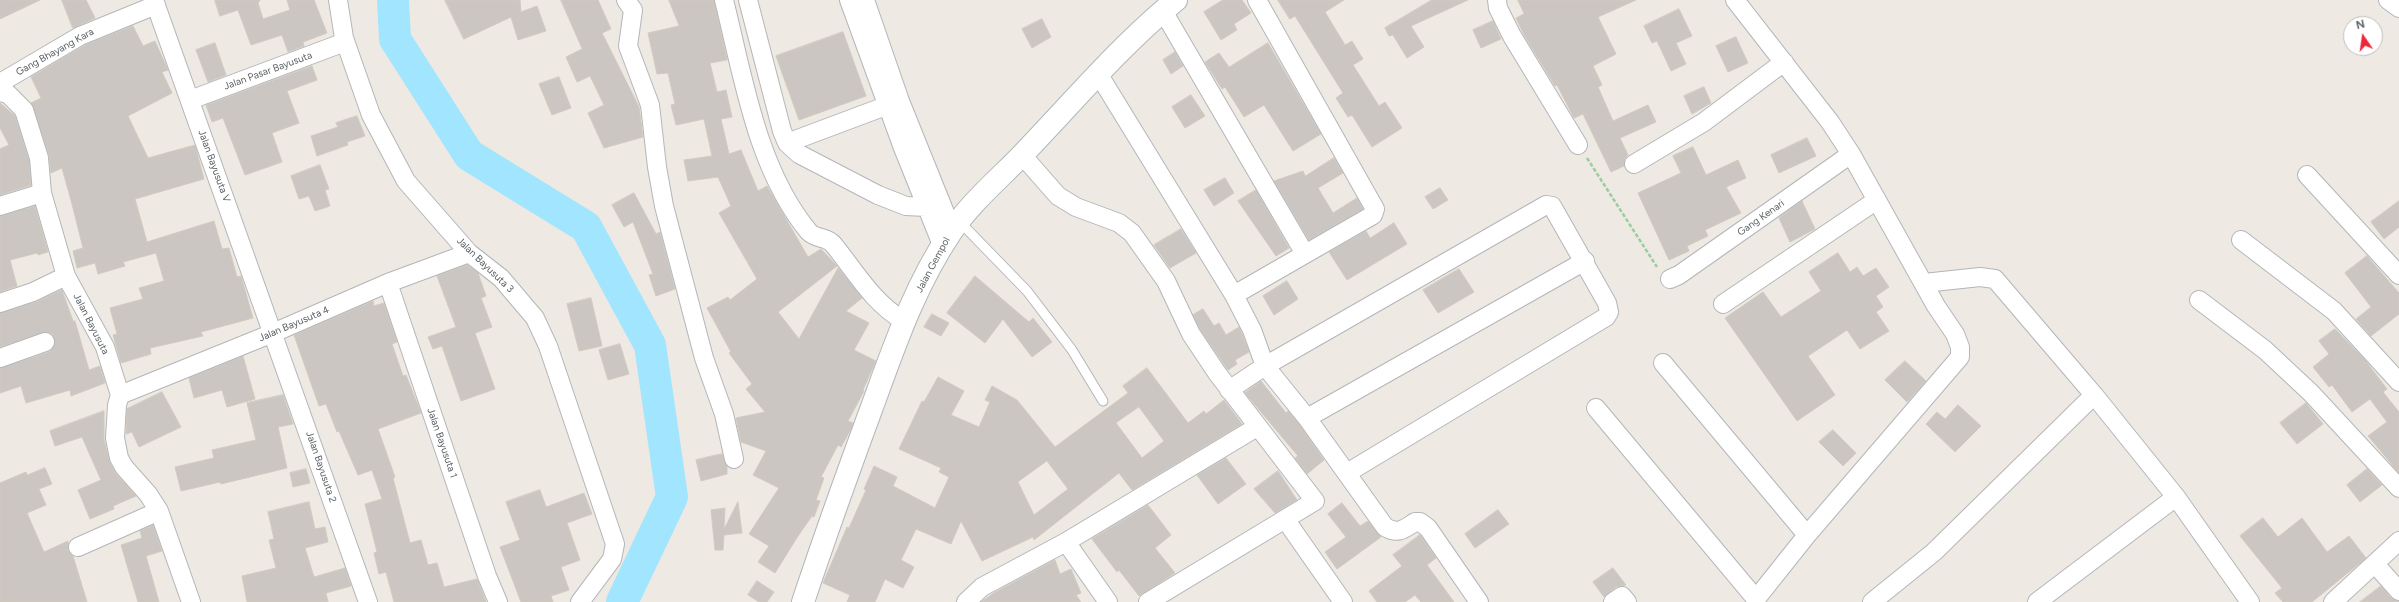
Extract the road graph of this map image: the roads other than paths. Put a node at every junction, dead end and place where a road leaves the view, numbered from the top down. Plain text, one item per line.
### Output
1 (338, 0) edge
2 (626, 0) edge
3 (724, 0) edge
4 (748, 0) edge
5 (850, 0) edge
6 (865, 0) edge
7 (1257, 0) edge
8 (1497, 0) edge
9 (1735, 0) edge
10 (2388, 0) edge
11 (155, 2) edge
12 (1170, 5) edge
13 (2399, 8) edge
14 (345, 42) junction
15 (1784, 62) junction
16 (1099, 75) junction
17 (2, 93) edge
18 (190, 100) junction
19 (894, 103) junction
20 (787, 143) junction
21 (1578, 145) road end
22 (1851, 154) junction
23 (1022, 155) junction
24 (1634, 164) dead end
25 (2307, 175) dead end
26 (42, 193) junction
27 (1877, 200) junction
28 (0, 206) edge
29 (926, 207) junction
30 (951, 232) junction
31 (2241, 240) dead end
32 (469, 253) junction
33 (1305, 254) junction
34 (1585, 261) junction
35 (2399, 275) edge
36 (66, 276) junction
37 (1670, 279) road end
38 (388, 283) junction
39 (1924, 283) junction
40 (1234, 295) junction
41 (2199, 300) dead end
42 (0, 303) edge
43 (1723, 304) dead end
44 (904, 321) junction
45 (273, 333) junction
46 (45, 342) dead end
47 (0, 358) edge
48 (1663, 363) dead end
49 (1266, 366) junction
50 (2399, 382) edge
51 (1229, 390) junction
52 (120, 395) junction
53 (2094, 396) junction
54 (1103, 401) dead end
55 (1596, 408) dead end
56 (1307, 418) junction
57 (1257, 427) junction
58 (734, 460) dead end
59 (1347, 473) junction
60 (2399, 488) edge
61 (2176, 497) junction
62 (159, 511) junction
63 (1285, 519) junction
64 (1807, 535) junction
65 (2399, 541) edge
66 (1066, 542) junction
67 (78, 547) dead end
68 (2375, 564) junction
69 (2399, 591) edge
70 (191, 602) edge
71 (368, 602) edge
72 (498, 602) edge
73 (580, 602) edge
74 (803, 602) edge
75 (966, 602) edge
76 (1108, 602) edge
77 (1148, 602) edge
78 (1343, 602) edge
79 (1479, 602) edge
80 (1613, 602) edge
81 (1627, 602) edge
82 (1872, 602) edge
83 (2037, 602) edge
84 (2250, 602) edge
85 (2333, 602) edge

1 - 14 street, Jalan Bayusuta 3
2 - 58 street
3 - 44 street
4 - 20 street
5 - 19 street
6 - 19 street
7 - 33 street
8 - 21 street
9 - 15 street
10 - 13 street
11 - 17 street, Gang Bhayang Kara
11 - 18 street, Jalan Bayusuta V
12 - 16 main road, Jalan Gempol
12 - 33 street
14 - 18 street, Jalan Pasar Bayusuta
14 - 32 street, Jalan Bayusuta 3
15 - 22 street
15 - 24 street
16 - 23 main road, Jalan Gempol
16 - 40 street
17 - 26 street, Jalan Bayusuta
18 - 45 street, Jalan Bayusuta V
19 - 20 street
19 - 29 street
19 - 30 street
20 - 29 street
22 - 27 street
22 - 37 street, Gang Kenari
23 - 30 main road, Jalan Gempol
23 - 51 street
25 - 35 street
26 - 28 street
26 - 36 street, Jalan Bayusuta
27 - 39 street
27 - 43 street
29 - 30 street
30 - 44 main road, Jalan Gempol
30 - 54 lane
31 - 50 street
32 - 38 street, Jalan Bayusuta 4
32 - 73 street, Jalan Bayusuta 3
33 - 40 street
34 - 49 street
34 - 56 street
34 - 59 street
36 - 42 street
36 - 52 street, Jalan Bayusuta
38 - 45 street, Jalan Bayusuta 4
38 - 72 street, Jalan Bayusuta 1
39 - 53 street
39 - 64 street
40 - 49 street
41 - 60 street
44 - 74 main road, Jalan Gempol
45 - 52 street, Jalan Bayusuta 4
45 - 71 street, Jalan Bayusuta 2
46 - 47 street
48 - 64 street
49 - 51 street
49 - 56 street
51 - 57 street
52 - 62 street, Jalan Bayusuta
53 - 61 street
53 - 82 street
55 - 64 street
56 - 59 street
57 - 63 street
57 - 66 street
59 - 79 street
61 - 83 street
61 - 84 street
62 - 67 street
62 - 70 street, Jalan Bayusuta
63 - 77 street
63 - 78 street
65 - 68 street
66 - 75 street
66 - 76 street
68 - 69 street
68 - 85 street
80 - 81 street

